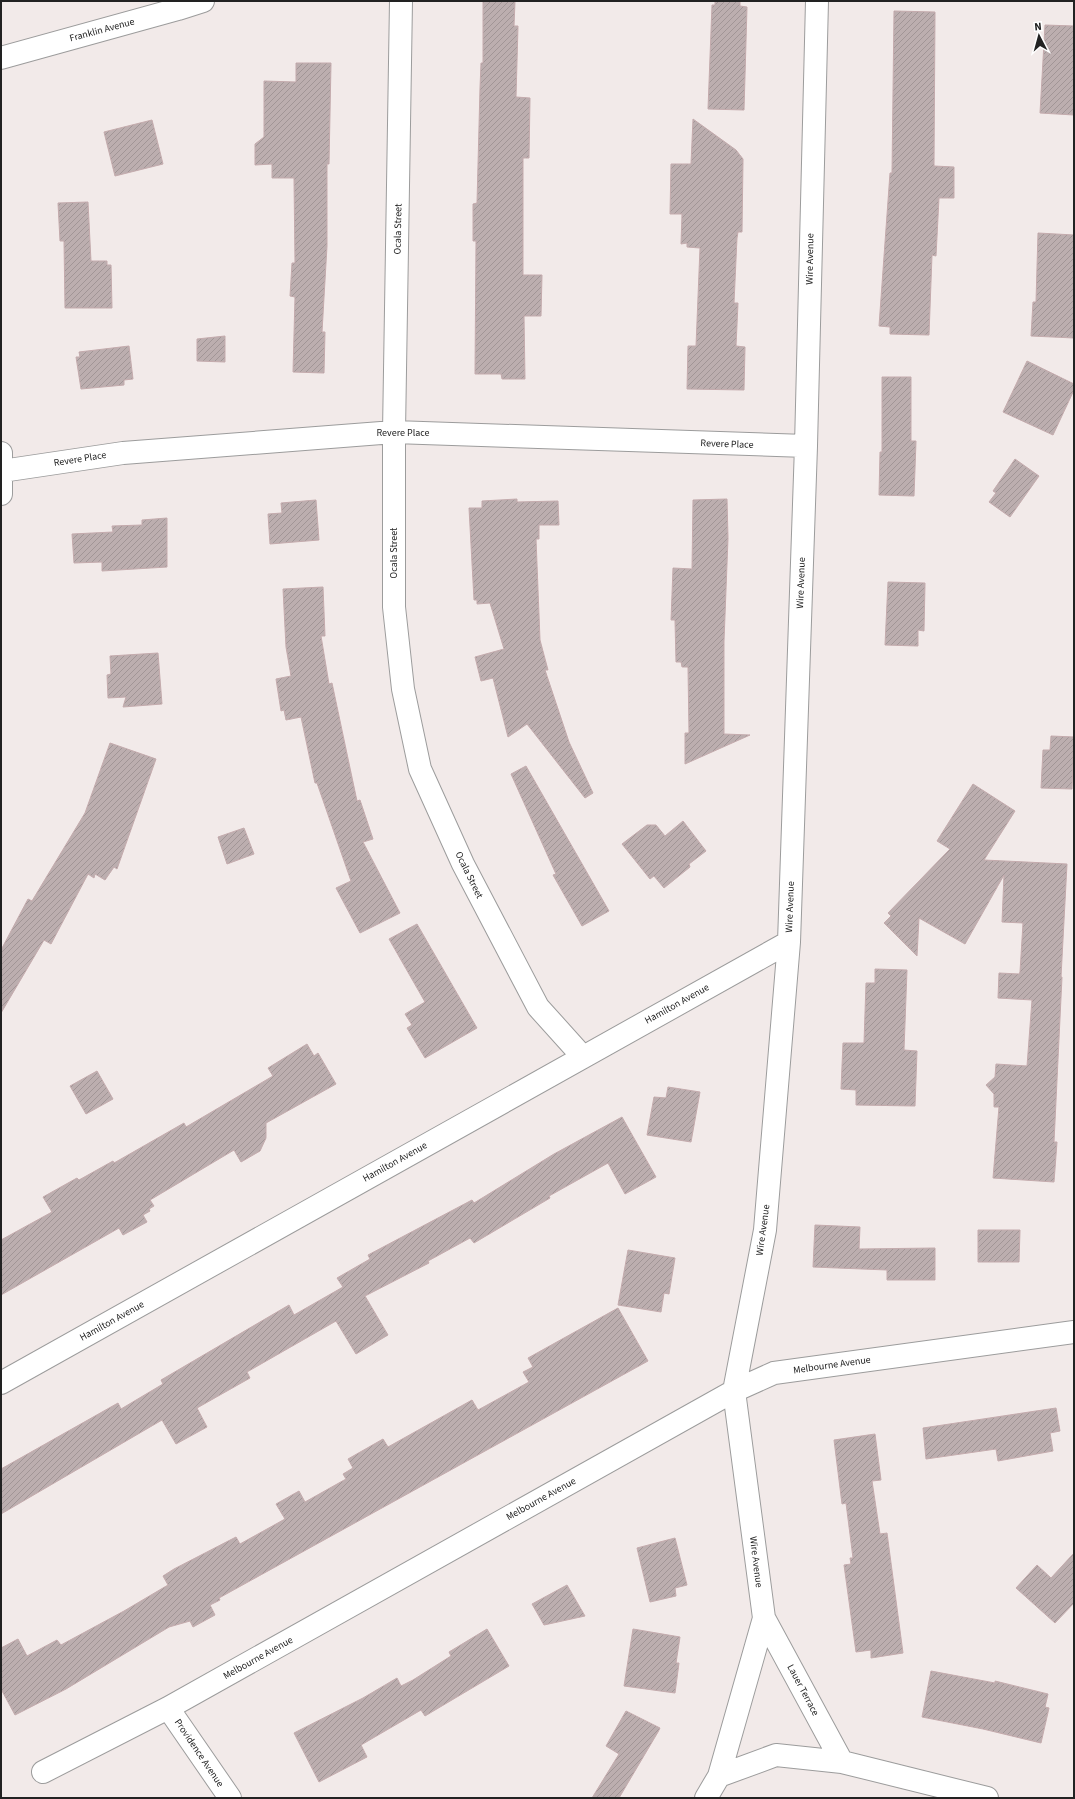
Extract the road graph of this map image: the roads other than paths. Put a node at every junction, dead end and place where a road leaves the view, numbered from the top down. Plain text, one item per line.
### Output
1 (203, 1) edge
2 (401, 1) edge
3 (817, 1) edge
4 (1, 58) edge
5 (394, 432) junction
6 (806, 446) junction
7 (2, 462) edge
8 (1, 494) edge
9 (789, 942) junction
10 (583, 1057) junction
11 (1074, 1332) edge
12 (1, 1383) edge
13 (734, 1391) junction
14 (764, 1618) junction
15 (168, 1708) junction
16 (842, 1762) junction
17 (43, 1772) dead end
18 (719, 1776) junction
19 (230, 1798) edge
20 (706, 1798) edge
21 (987, 1798) edge

1 - 4 street, Franklin Avenue
2 - 5 street, Ocala Street
3 - 6 street, Wire Avenue
5 - 6 street, Revere Place
5 - 7 street, Revere Place
5 - 10 street, Ocala Street
6 - 9 street, Wire Avenue
7 - 8 street
9 - 10 street, Hamilton Avenue
9 - 13 street, Wire Avenue
10 - 12 street, Hamilton Avenue
11 - 13 street, Melbourne Avenue
13 - 14 street, Wire Avenue
13 - 15 street, Melbourne Avenue
14 - 16 street, Lauer Terrace
14 - 18 street, Wire Avenue
15 - 17 street, Melbourne Avenue
15 - 19 street, Providence Avenue
16 - 18 street
16 - 21 street
18 - 20 street, Wire Avenue

